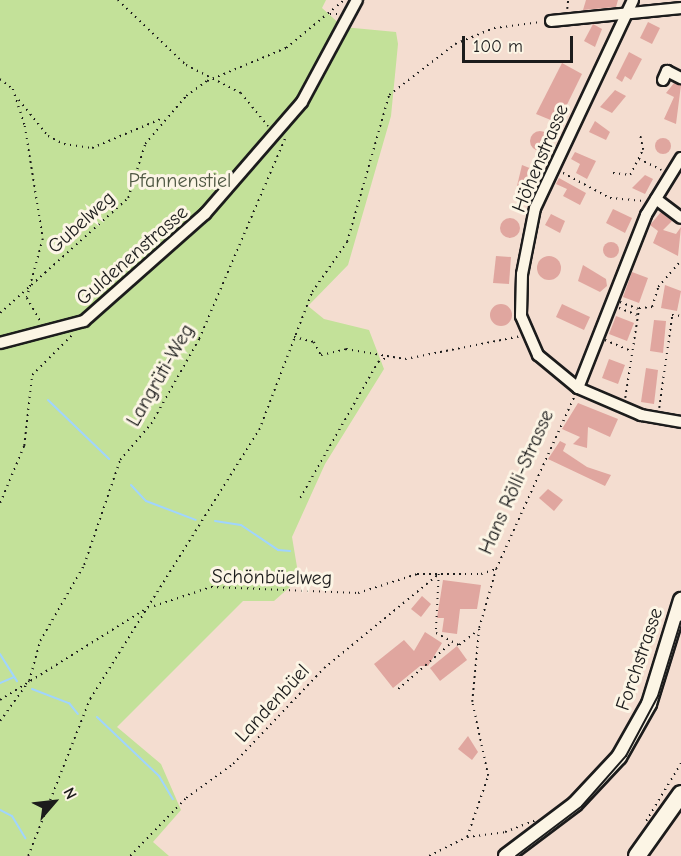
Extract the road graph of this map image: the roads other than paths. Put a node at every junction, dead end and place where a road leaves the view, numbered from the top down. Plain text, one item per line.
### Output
1 (357, 0) edge
2 (633, 0) edge
3 (681, 8) edge
4 (628, 11) junction
5 (551, 21) road end
6 (681, 78) edge
7 (663, 80) dead end
8 (681, 158) edge
9 (655, 201) junction
10 (681, 218) edge
11 (0, 343) edge
12 (578, 388) junction
13 (681, 422) edge
14 (681, 600) edge
15 (681, 794) edge
16 (681, 806) edge
17 (506, 856) edge
18 (637, 856) edge
19 (646, 856) edge

1 - 11 street, Guldenenstrasse
2 - 4 street, Höhenstrasse
3 - 4 street
4 - 5 street
4 - 12 street, Höhenstrasse
6 - 7 street
8 - 9 street
9 - 10 street
9 - 12 street
12 - 13 street
14 - 17 main road, Forchstrasse
15 - 18 highway
16 - 19 highway

